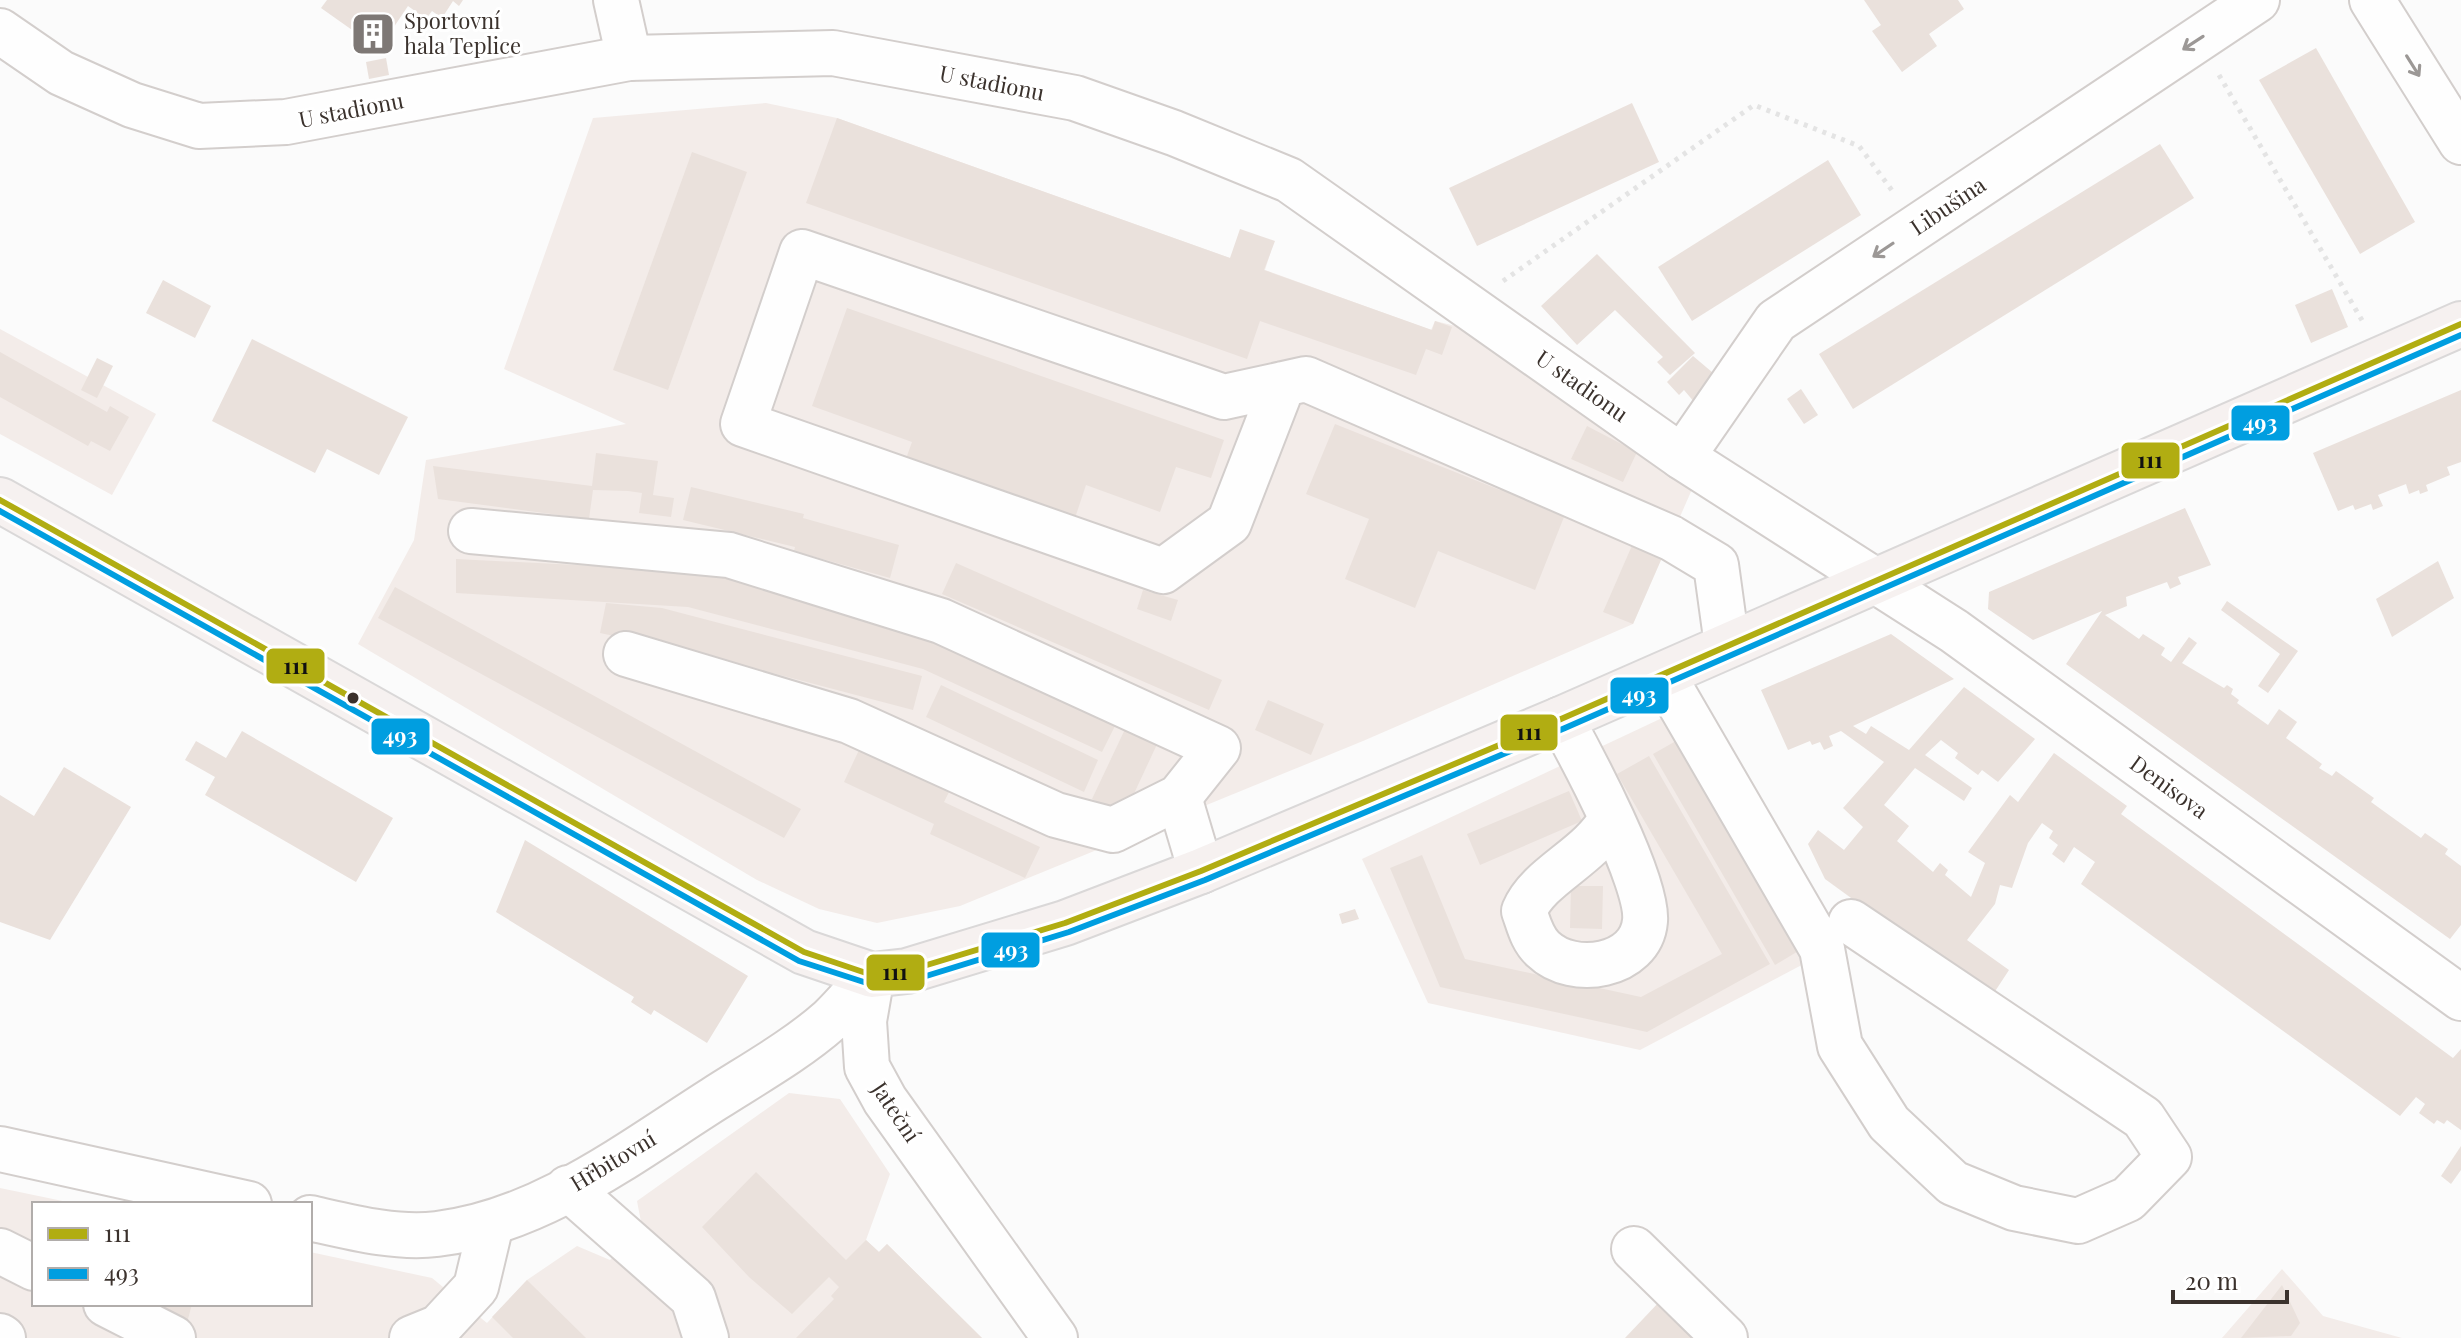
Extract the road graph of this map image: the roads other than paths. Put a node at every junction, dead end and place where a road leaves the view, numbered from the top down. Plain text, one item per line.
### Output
1 (616, 0) edge
2 (2257, 0) edge
3 (2372, 0) edge
4 (0, 31) edge
5 (629, 58) junction
6 (2461, 142) edge
7 (2461, 324) edge
8 (1283, 384) junction
9 (1682, 457) junction
10 (0, 500) edge
11 (471, 531) dead end
12 (1876, 579) junction
13 (1727, 645) junction
14 (626, 654) dead end
15 (1663, 675) junction
16 (1561, 719) junction
17 (1179, 797) junction
18 (1611, 819) dead end
19 (1201, 871) junction
20 (1851, 922) dead end
21 (872, 975) junction
22 (2461, 998) edge
23 (0, 1149) edge
24 (568, 1188) junction
25 (240, 1202) edge
26 (312, 1218) edge
27 (491, 1224) junction
28 (1634, 1249) dead end
29 (0, 1251) edge
30 (32, 1267) edge
31 (110, 1306) edge
32 (173, 1338) edge
33 (412, 1338) edge
34 (706, 1338) edge
35 (1055, 1338) edge
36 (1725, 1338) edge

1 - 5 street
2 -> 9 street, Libušina
3 -> 6 street
4 - 5 street, U stadionu
5 - 9 street, U stadionu
7 - 12 main road
8 - 8 street
8 - 13 street
9 - 12 street, U stadionu
10 - 21 main road
11 - 17 street
12 - 13 main road
12 - 22 street, Denisova
13 - 15 main road
14 - 17 street
15 - 16 main road
15 - 20 street
16 - 18 street
16 - 19 main road
17 - 19 street
19 - 21 main road
21 - 24 street, Hřbitovní
21 - 35 street, Jateční
23 - 25 street
24 - 27 street, Hřbitovní
24 - 34 street
26 - 27 street, Hřbitovní
27 - 33 street
28 - 36 street
29 - 30 street
31 - 32 street

